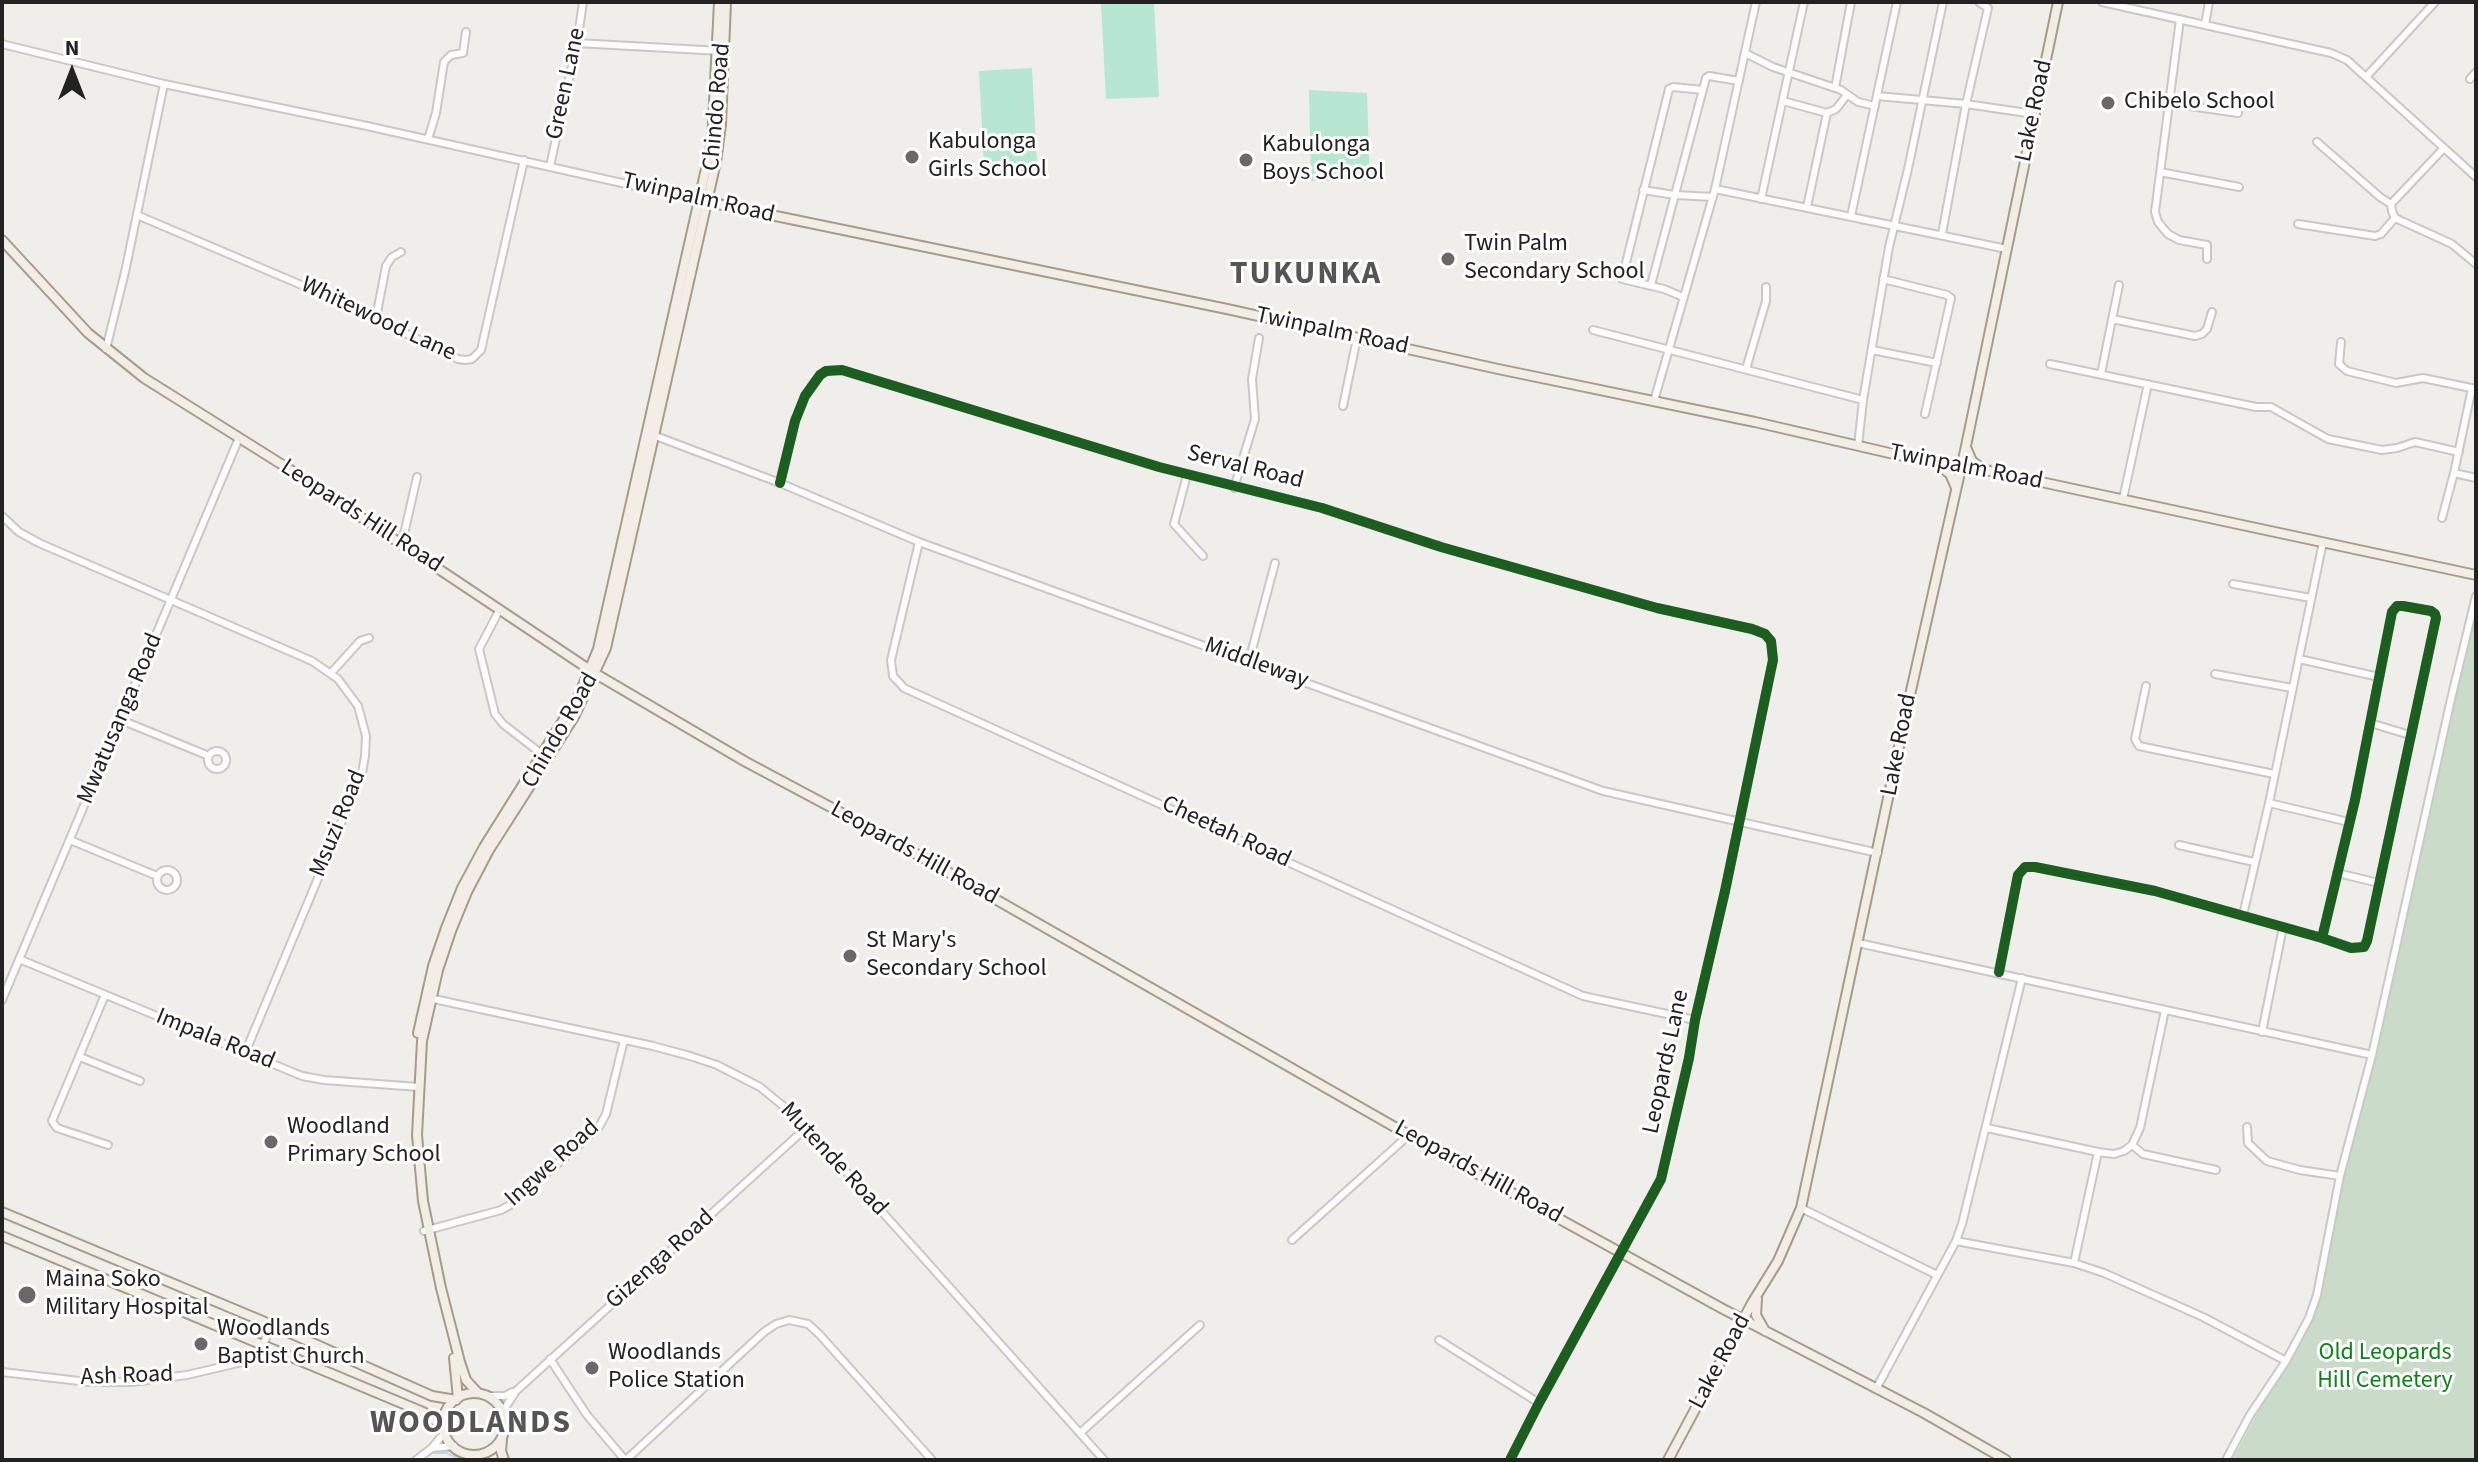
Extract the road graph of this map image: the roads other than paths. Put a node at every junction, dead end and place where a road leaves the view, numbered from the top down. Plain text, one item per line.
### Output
1 (583, 2) edge
2 (719, 2) edge
3 (726, 2) edge
4 (1756, 2) edge
5 (1804, 2) edge
6 (1851, 2) edge
7 (1897, 2) edge
8 (1943, 2) edge
9 (1979, 2) edge
10 (2058, 2) edge
11 (2102, 2) edge
12 (2209, 2) edge
13 (2435, 2) edge
14 (2180, 19) junction
15 (2205, 25) junction
16 (466, 32) dead end
17 (577, 43) junction
18 (2, 44) edge
19 (721, 51) junction
20 (1745, 53) junction
21 (2476, 72) edge
22 (1789, 73) junction
23 (2366, 77) junction
24 (2470, 79) dead end
25 (1739, 81) junction
26 (164, 84) junction
27 (1835, 88) junction
28 (1703, 90) junction
29 (1847, 95) junction
30 (1877, 96) junction
31 (1783, 101) junction
32 (1922, 101) junction
33 (2169, 103) junction
34 (1966, 104) junction
35 (1875, 106) junction
36 (1827, 113) junction
37 (2238, 113) dead end
38 (2034, 114) junction
39 (428, 139) junction
40 (2317, 142) dead end
41 (2443, 149) junction
42 (524, 160) junction
43 (550, 166) junction
44 (2160, 172) junction
45 (2475, 174) edge
46 (2239, 187) dead end
47 (1643, 190) junction
48 (1714, 193) junction
49 (1675, 195) junction
50 (1761, 199) junction
51 (702, 201) junction
52 (2391, 204) junction
53 (1807, 207) junction
54 (137, 215) junction
55 (1851, 216) junction
56 (2395, 218) junction
57 (2298, 224) dead end
58 (1895, 225) junction
59 (1942, 234) junction
60 (2, 240) edge
61 (2007, 249) junction
62 (401, 252) dead end
63 (2207, 259) dead end
64 (2476, 264) edge
65 (1883, 279) junction
66 (1651, 285) junction
67 (2119, 285) dead end
68 (1766, 287) dead end
69 (1683, 297) junction
70 (2212, 312) dead end
71 (376, 318) junction
72 (2112, 319) junction
73 (1593, 330) dead end
74 (1259, 338) dead end
75 (1357, 338) junction
76 (2341, 342) dead end
77 (106, 349) junction
78 (1669, 350) junction
79 (1872, 350) junction
80 (1937, 363) junction
81 (2050, 364) dead end
82 (1746, 369) junction
83 (2101, 374) junction
84 (2148, 384) junction
85 (2474, 388) edge
86 (1863, 400) junction
87 (1654, 401) junction
88 (1343, 406) dead end
89 (1925, 414) dead end
90 (650, 435) junction
91 (239, 438) junction
92 (1858, 446) junction
93 (1966, 446) junction
94 (2459, 452) junction
95 (1937, 464) junction
96 (1961, 468) junction
97 (1985, 470) junction
98 (2454, 473) junction
99 (1187, 475) junction
100 (417, 477) dead end
101 (2476, 478) edge
102 (780, 483) junction
103 (1234, 488) junction
104 (1957, 489) junction
105 (2123, 499) junction
106 (2, 516) edge
107 (2442, 518) dead end
108 (919, 542) junction
109 (2323, 542) junction
110 (402, 543) junction
111 (1203, 556) dead end
112 (1275, 563) dead end
113 (2476, 575) edge
114 (2233, 584) dead end
115 (2476, 596) edge
116 (2311, 598) junction
117 (171, 599) junction
118 (500, 609) junction
119 (369, 638) dead end
120 (1771, 641) joint
121 (598, 649) junction
122 (574, 659) junction
123 (603, 659) junction
124 (2299, 659) junction
125 (1249, 661) junction
126 (592, 672) junction
127 (331, 673) junction
128 (2215, 674) dead end
129 (2379, 677) junction
130 (612, 683) junction
131 (2146, 686) dead end
132 (2292, 688) junction
133 (585, 689) junction
134 (121, 720) junction
135 (2370, 723) junction
136 (2410, 735) junction
137 (209, 756) dead end
138 (545, 756) junction
139 (2274, 774) junction
140 (2269, 803) junction
141 (1739, 822) junction
142 (2349, 822) junction
143 (70, 840) junction
144 (2179, 845) dead end
145 (1878, 853) junction
146 (2254, 862) junction
147 (2337, 873) junction
148 (157, 876) dead end
149 (2379, 883) junction
150 (2243, 915) junction
151 (2283, 927) junction
152 (2322, 938) junction
153 (1858, 943) junction
154 (19, 959) junction
155 (1999, 972) junction
156 (2022, 978) junction
157 (105, 995) junction
158 (428, 998) junction
159 (2, 1000) edge
160 (2165, 1010) junction
161 (1695, 1020) junction
162 (2262, 1032) junction
163 (624, 1040) junction
164 (245, 1053) junction
165 (2372, 1055) junction
166 (80, 1057) junction
167 (140, 1081) dead end
168 (416, 1087) junction
169 (2247, 1127) dead end
170 (806, 1128) junction
171 (1987, 1128) junction
172 (1409, 1135) junction
173 (108, 1145) dead end
174 (2132, 1145) junction
175 (2098, 1152) junction
176 (2216, 1170) dead end
177 (2340, 1176) junction
178 (1801, 1208) junction
179 (2, 1212) edge
180 (426, 1230) junction
181 (2, 1236) edge
182 (1292, 1240) dead end
183 (1956, 1241) junction
184 (1621, 1254) junction
185 (2074, 1263) junction
186 (1937, 1275) junction
187 (1759, 1295) junction
188 (1752, 1303) junction
189 (1723, 1309) junction
190 (1743, 1320) junction
191 (272, 1325) junction
192 (1200, 1325) dead end
193 (1765, 1331) junction
194 (1439, 1340) dead end
195 (1733, 1340) junction
196 (263, 1344) junction
197 (289, 1355) junction
198 (251, 1359) junction
199 (550, 1359) junction
200 (2286, 1361) junction
201 (2, 1372) edge
202 (1876, 1389) junction
203 (516, 1391) junction
204 (483, 1394) junction
205 (457, 1399) junction
206 (1539, 1403) junction
207 (503, 1411) junction
208 (444, 1430) junction
209 (1080, 1433) junction
210 (503, 1436) junction
211 (454, 1446) junction
212 (432, 1448) junction
213 (479, 1454) junction
214 (2002, 1459) edge
215 (416, 1460) edge
216 (491, 1460) edge
217 (504, 1460) edge
218 (625, 1460) edge
219 (932, 1460) edge
220 (1104, 1460) edge
221 (1510, 1460) edge
222 (1668, 1460) edge
223 (2226, 1460) edge

1 - 17 street, Green Lane
2 - 19 main road, Chindo Road
3 - 19 main road, Chindo Road
4 - 20 street
5 - 22 street
6 - 27 street
7 - 30 street
8 - 32 street
9 - 34 street
10 - 38 main road, Lake Road
11 - 14 street
12 - 15 street
13 - 23 street
14 - 15 street
14 - 33 street
15 - 23 street
16 - 39 street
17 - 19 street
17 - 43 street, Green Lane
18 - 26 street, Twinpalm Road
19 - 51 main road, Chindo Road
20 - 22 street
20 - 25 street
21 - 24 street
22 - 27 street
22 - 31 street
23 - 41 street
25 - 28 street
25 - 48 street
26 - 39 street, Twinpalm Road
26 - 54 street
27 - 29 street
28 - 47 street
28 - 49 street
29 - 35 street
29 - 36 street
30 - 32 street
30 - 35 street
31 - 36 street
31 - 50 street
32 - 34 street
32 - 58 street
33 - 37 street
33 - 44 street
34 - 38 street
34 - 59 street
35 - 55 street
36 - 53 street
38 - 61 main road, Lake Road
39 - 42 street, Twinpalm Road
40 - 52 street
41 - 45 street
41 - 52 street
42 - 43 street, Twinpalm Road
42 - 71 street, Whitewood Lane
43 - 51 street, Twinpalm Road
44 - 46 street
44 - 63 street
47 - 49 street
47 - 66 street
48 - 49 street
48 - 50 street
48 - 69 street
49 - 66 street
50 - 53 street
51 - 75 main road, Twinpalm Road
51 - 90 main road, Chindo Road
52 - 56 street
53 - 55 street
54 - 71 street, Whitewood Lane
54 - 77 street
55 - 58 street
56 - 57 street
56 - 64 street
58 - 59 street
58 - 65 street
59 - 61 street
60 - 77 main road, Leopards Hill Road
61 - 93 main road, Lake Road
62 - 71 street
65 - 79 street
65 - 80 street
66 - 69 street
67 - 72 street
68 - 82 street
69 - 78 street
70 - 72 street
72 - 83 street
73 - 78 street
74 - 103 street
75 - 87 main road, Twinpalm Road
75 - 88 street
76 - 85 street
77 - 91 main road, Leopards Hill Road
78 - 82 street
78 - 87 street
79 - 80 street
79 - 86 street
80 - 89 street
81 - 83 street
82 - 86 street
83 - 84 street
84 - 94 street
84 - 105 street
85 - 94 street
86 - 92 street
87 - 92 main road, Twinpalm Road
90 - 102 street, Middleway
90 - 121 main road, Chindo Road
90 - 123 main road, Chindo Road
91 - 110 main road, Leopards Hill Road
91 - 117 street, Mwatusanga Road
92 - 95 main road, Twinpalm Road
93 - 96 main road, Lake Road
93 - 97 main road
94 - 98 street
95 - 96 main road, Twinpalm Road
95 - 104 main road
96 - 97 main road, Twinpalm Road
96 - 104 main road, Lake Road
97 - 105 main road, Twinpalm Road
98 - 101 street
98 - 107 street
99 - 102 street, Serval Road
99 - 103 street, Serval Road
99 - 111 street
100 - 110 street
102 - 108 street, Middleway
103 - 120 street, Serval Road
104 - 145 main road, Lake Road
105 - 109 main road, Twinpalm Road
106 - 117 street, Msuzi Road
108 - 125 street, Middleway
108 - 161 street, Cheetah Road
109 - 113 main road, Twinpalm Road
109 - 116 street
110 - 118 main road, Leopards Hill Road
112 - 125 street
114 - 116 street
115 - 165 street
116 - 124 street
117 - 127 street, Msuzi Road
117 - 134 street, Mwatusanga Road
118 - 122 main road, Leopards Hill Road
118 - 138 street
119 - 127 street
120 - 141 street, Leopards Lane
121 - 122 main road
121 - 126 main road, Chindo Road
122 - 126 main road, Leopards Hill Road
122 - 133 main road
123 - 126 main road, Chindo Road
123 - 130 main road
124 - 129 street
124 - 132 street
125 - 141 street, Middleway
126 - 130 main road, Leopards Hill Road
126 - 133 main road, Chindo Road
127 - 164 street, Msuzi Road
128 - 132 street
129 - 135 street
129 - 136 street
130 - 133 main road
130 - 172 main road, Leopards Hill Road
131 - 139 street
132 - 139 street
133 - 138 main road, Chindo Road
134 - 137 street
134 - 143 street, Mwatusanga Road
135 - 136 street
135 - 142 street
136 - 149 street
138 - 158 main road, Chindo Road
139 - 140 street
140 - 142 street
140 - 146 street
141 - 145 street, Middleway
141 - 161 street, Leopards Lane
142 - 147 street
143 - 148 street
143 - 154 street, Mwatusanga Road
144 - 146 street
145 - 153 main road, Lake Road
146 - 150 street
147 - 149 street
147 - 152 street
149 - 152 street
150 - 151 street
150 - 155 street
151 - 152 street
151 - 162 street
153 - 155 street
153 - 178 main road, Lake Road
154 - 157 street, Impala Road
154 - 159 street, Mwatusanga Road
155 - 156 street
156 - 160 street
156 - 171 street
157 - 164 street, Impala Road
157 - 166 street
158 - 163 street, Mutende Road
158 - 168 main road, Chindo Road
160 - 162 street
160 - 174 street
161 - 184 street, Leopards Lane
162 - 165 street
163 - 170 street, Mutende Road
163 - 180 street, Ingwe Road
164 - 168 street, Impala Road
165 - 177 street
166 - 167 street
166 - 173 street
168 - 180 main road, Chindo Road
169 - 177 street
170 - 199 street, Gizenga Road
170 - 209 street, Mutende Road
171 - 175 street
171 - 183 street
172 - 182 street
172 - 184 main road, Leopards Hill Road
174 - 175 street
174 - 176 street
175 - 185 street
177 - 200 street
178 - 186 street
178 - 187 main road, Lake Road
179 - 191 main road
180 - 204 main road, Chindo Road
180 - 205 main road, Chindo Road
181 - 196 main road
183 - 185 street
183 - 186 street
184 - 189 main road, Leopards Hill Road
184 - 206 street, Leopards Lane
185 - 200 street
186 - 202 street
187 - 188 main road, Lake Road
187 - 193 main road
188 - 189 main road
188 - 190 main road, Lake Road
189 - 190 main road, Leopards Hill Road
189 - 195 main road
190 - 193 main road, Leopards Hill Road
190 - 195 main road, Lake Road
191 - 196 street
191 - 205 main road
192 - 209 street
193 - 195 main road
193 - 202 main road, Leopards Hill Road
194 - 206 street
195 - 222 main road, Lake Road
196 - 197 main road
196 - 198 street
197 - 198 street, Ash Road
197 - 208 main road
198 - 201 street, Ash Road
199 - 203 street, Gizenga Road
199 - 218 street
200 - 223 street
202 - 214 main road, Leopards Hill Road
203 - 204 street
203 - 207 street, Gizenga Road
204 - 205 main road
204 - 207 main road
205 - 208 main road
206 - 221 street, Leopards Lane
207 - 210 main road
208 - 211 main road
208 - 212 street
209 - 220 street, Mutende Road
210 - 213 main road
210 - 217 main road
211 - 212 street
211 - 213 main road
212 - 215 street
213 - 216 main road
218 - 219 street

